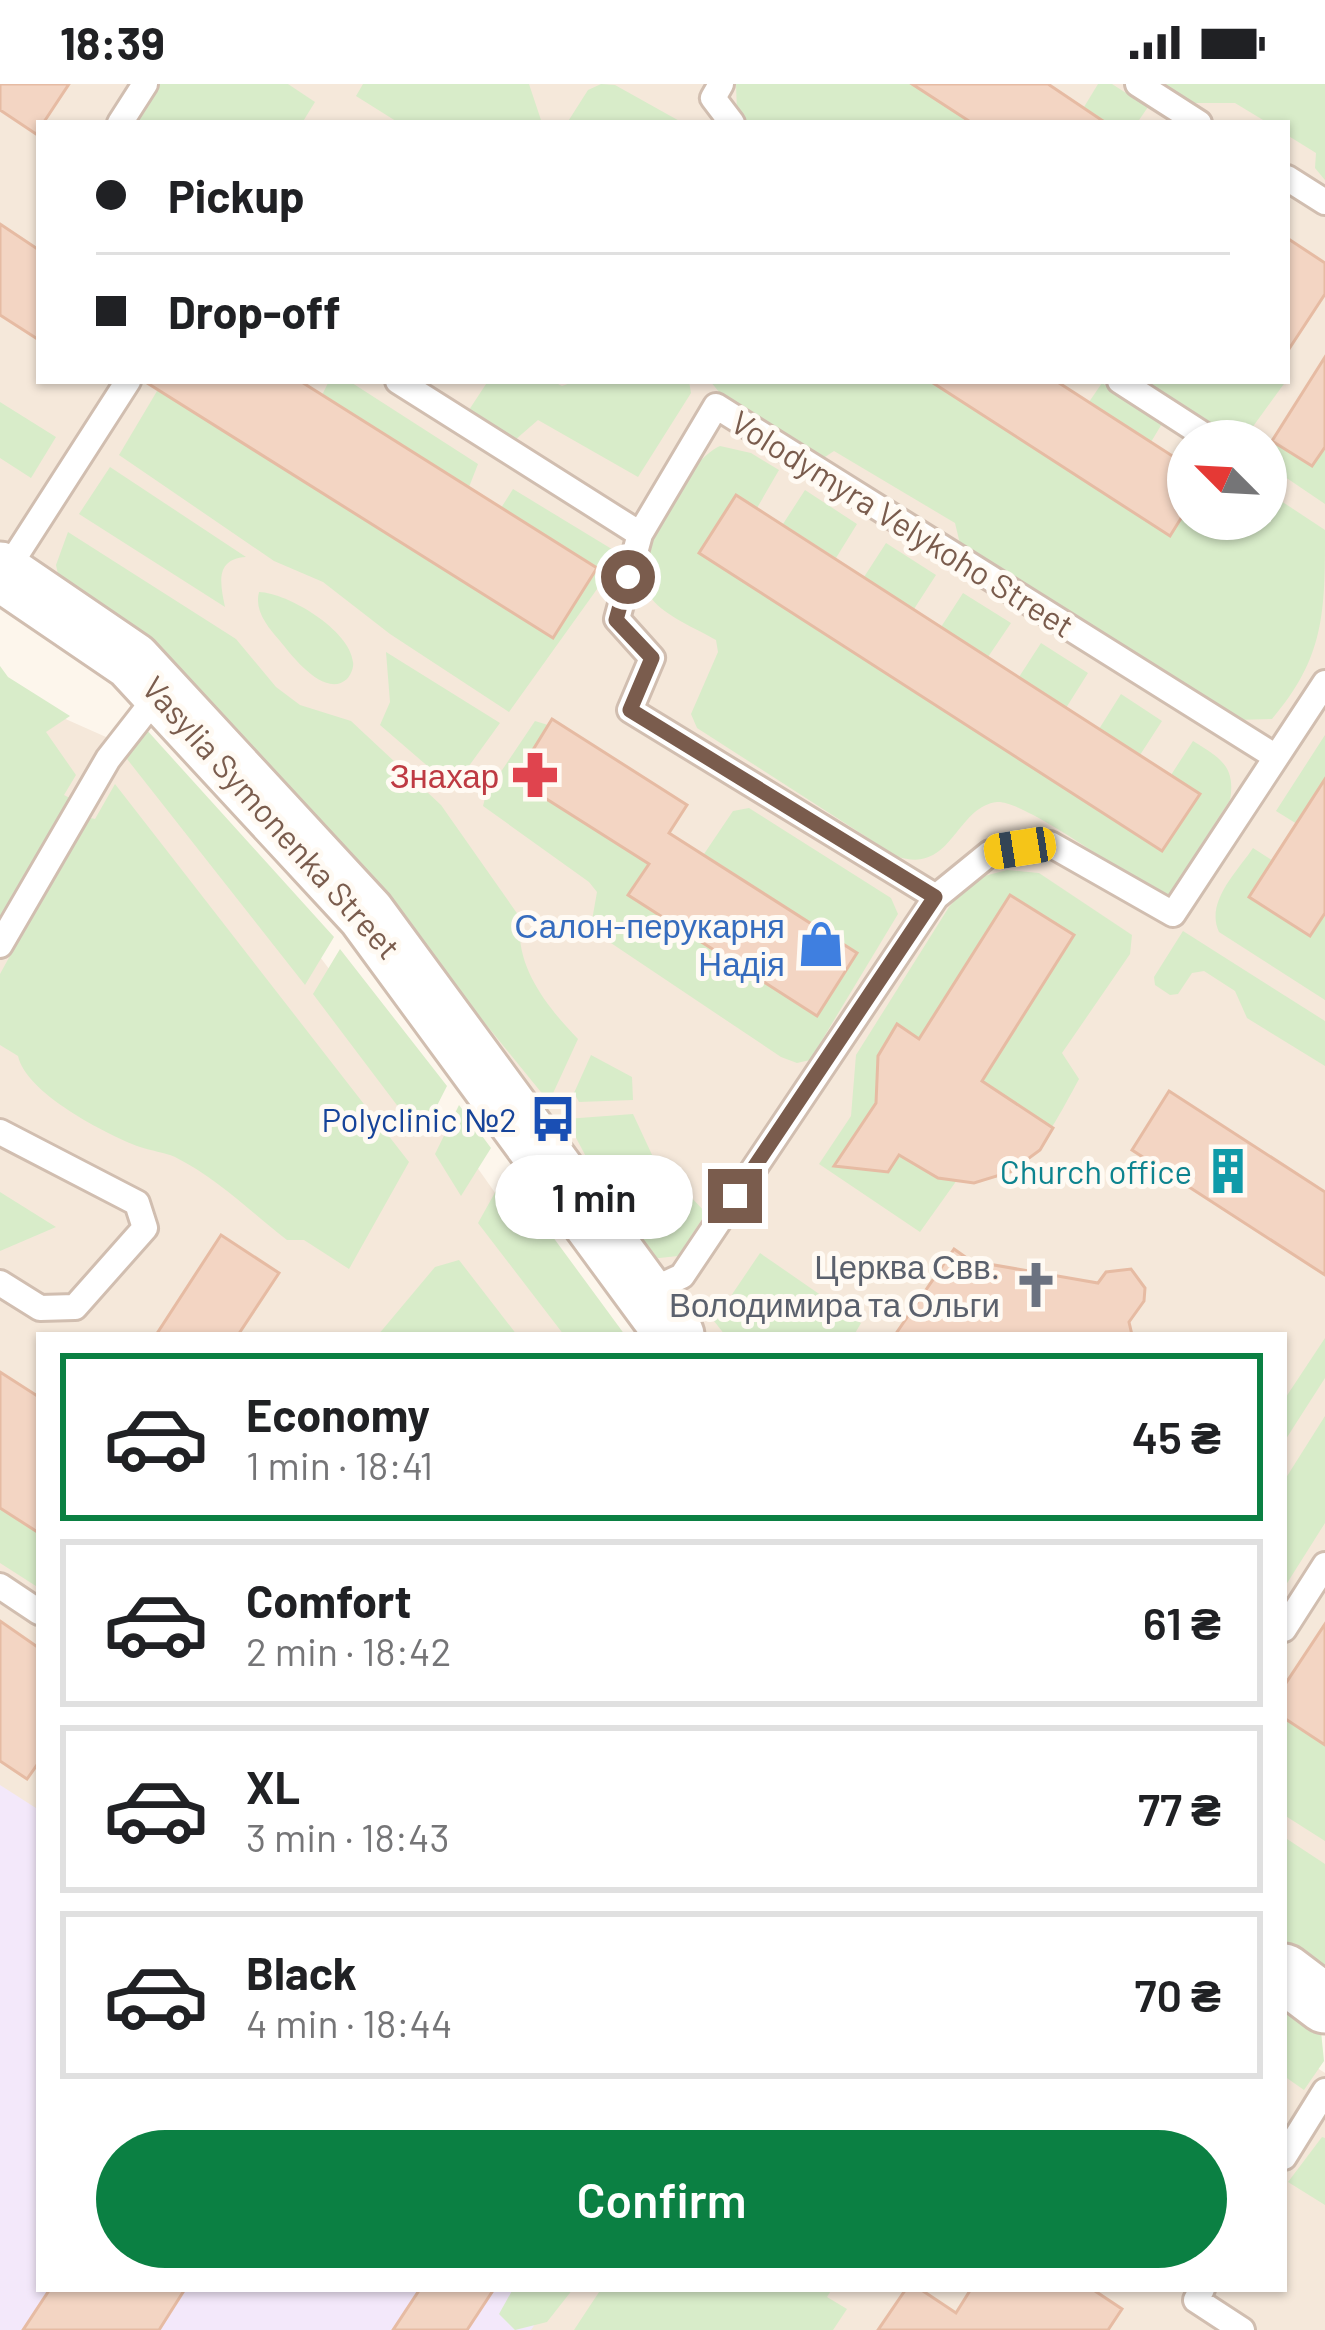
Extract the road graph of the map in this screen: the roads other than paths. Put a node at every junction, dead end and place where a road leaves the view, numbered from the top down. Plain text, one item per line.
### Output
1 (146, 84) edge
2 (721, 84) edge
3 (1138, 84) edge
4 (121, 120) edge
5 (730, 120) edge
6 (1194, 120) edge
7 (1290, 180) edge
8 (1325, 202) edge
9 (126, 384) edge
10 (403, 384) edge
11 (1125, 384) edge
12 (1180, 420) edge
13 (640, 534) junction
14 (2, 572) edge
15 (1325, 683) edge
16 (161, 691) junction
17 (1276, 757) junction
18 (935, 897) junction
19 (0, 946) edge
20 (0, 1132) edge
21 (0, 1283) edge
22 (660, 1314) edge
23 (1325, 1565) edge
24 (0, 1586) edge
25 (36, 1610) edge
26 (1287, 1624) edge
27 (1287, 1975) edge
28 (1325, 2003) edge
29 (1325, 2091) edge
30 (1287, 2152) edge
31 (1200, 2292) edge
32 (1242, 2330) edge

1 - 4 lane
2 - 5 lane
3 - 6 lane
7 - 8 lane
9 - 14 lane
10 - 13 lane
11 - 12 lane
13 - 17 lane, Volodymyra Velykoho Street
13 - 18 lane
14 - 16 street, Vasylia Symonenka Street
15 - 17 lane
16 - 19 lane
16 - 22 street, Vasylia Symonenka Street
17 - 18 lane
18 - 22 lane
20 - 21 lane
23 - 26 lane
24 - 25 lane
27 - 28 street
29 - 30 lane
31 - 32 lane

